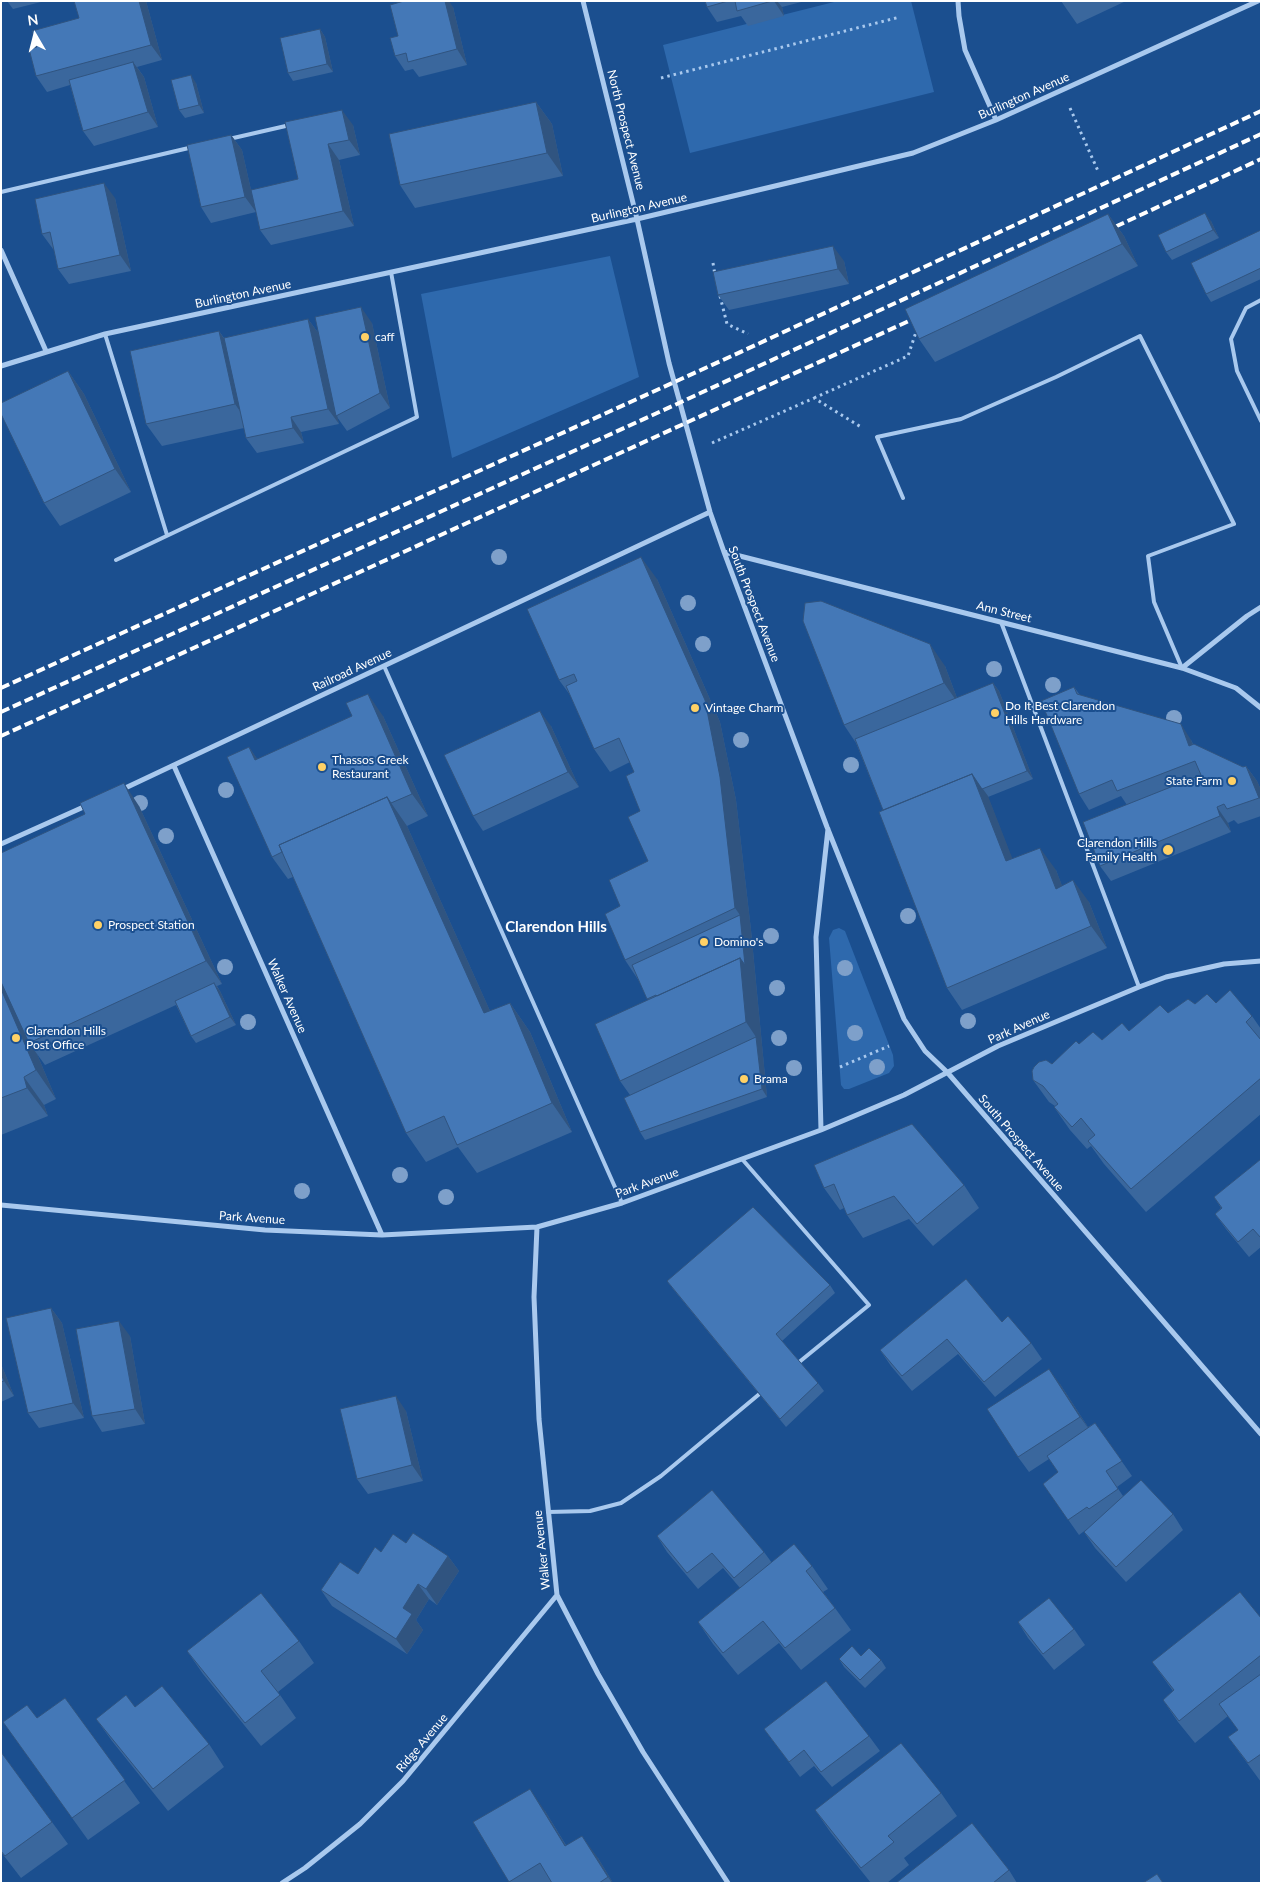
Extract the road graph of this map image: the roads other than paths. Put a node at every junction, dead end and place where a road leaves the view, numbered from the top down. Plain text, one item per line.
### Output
1 (584, 1) edge
2 (958, 1) edge
3 (1258, 1) edge
4 (996, 120) junction
5 (293, 124) edge
6 (225, 140) edge
7 (196, 147) edge
8 (1, 192) edge
9 (637, 219) junction
10 (1, 250) edge
11 (391, 272) junction
12 (1261, 300) edge
13 (105, 334) junction
14 (46, 351) junction
15 (1, 366) edge
16 (674, 382) joint
17 (1261, 422) edge
18 (903, 498) dead end
19 (710, 512) junction
20 (167, 535) junction
21 (724, 552) junction
22 (116, 560) dead end
23 (1261, 607) edge
24 (1001, 622) junction
25 (384, 666) junction
26 (1182, 668) junction
27 (1261, 708) edge
28 (174, 766) junction
29 (119, 790) edge
30 (92, 803) edge
31 (828, 829) junction
32 (1, 844) edge
33 (1261, 962) edge
34 (1139, 987) junction
35 (947, 1072) junction
36 (821, 1130) junction
37 (742, 1159) junction
38 (622, 1203) junction
39 (1, 1205) edge
40 (537, 1228) junction
41 (382, 1235) junction
42 (792, 1368) edge
43 (769, 1387) edge
44 (1261, 1434) edge
45 (548, 1512) junction
46 (557, 1595) junction
47 (282, 1883) edge
48 (728, 1883) edge

1 - 9 street, North Prospect Avenue
2 - 4 street
3 - 4 street, Burlington Avenue
4 - 9 street, Burlington Avenue
5 - 6 lane
7 - 8 lane
9 - 11 street, Burlington Avenue
9 - 16 street, North Prospect Avenue
10 - 14 street
11 - 13 street, Burlington Avenue
11 - 20 lane
12 - 17 lane
13 - 14 street, Burlington Avenue
13 - 20 lane
14 - 15 street, Burlington Avenue
16 - 19 street, South Prospect Avenue
18 - 26 lane
19 - 21 street, South Prospect Avenue
19 - 25 street, Railroad Avenue
20 - 22 lane
21 - 24 street, Ann Street
21 - 31 street, South Prospect Avenue
23 - 26 street
24 - 26 street, Ann Street
24 - 34 lane
25 - 28 street, Railroad Avenue
25 - 38 lane
26 - 27 street, Ann Street
28 - 29 street, Railroad Avenue
28 - 41 street, Walker Avenue
30 - 32 street
31 - 35 street, South Prospect Avenue
31 - 36 street, South Prospect Avenue
33 - 34 street, Park Avenue
34 - 35 street, Park Avenue
35 - 36 street, Park Avenue
35 - 44 street, South Prospect Avenue
36 - 37 street, Park Avenue
37 - 38 street, Park Avenue
37 - 42 lane
38 - 40 street, Park Avenue
39 - 41 street, Park Avenue
40 - 41 street, Park Avenue
40 - 45 street, Walker Avenue
43 - 45 lane
45 - 46 street, Walker Avenue
46 - 47 street, Ridge Avenue
46 - 48 street, Walker Avenue

